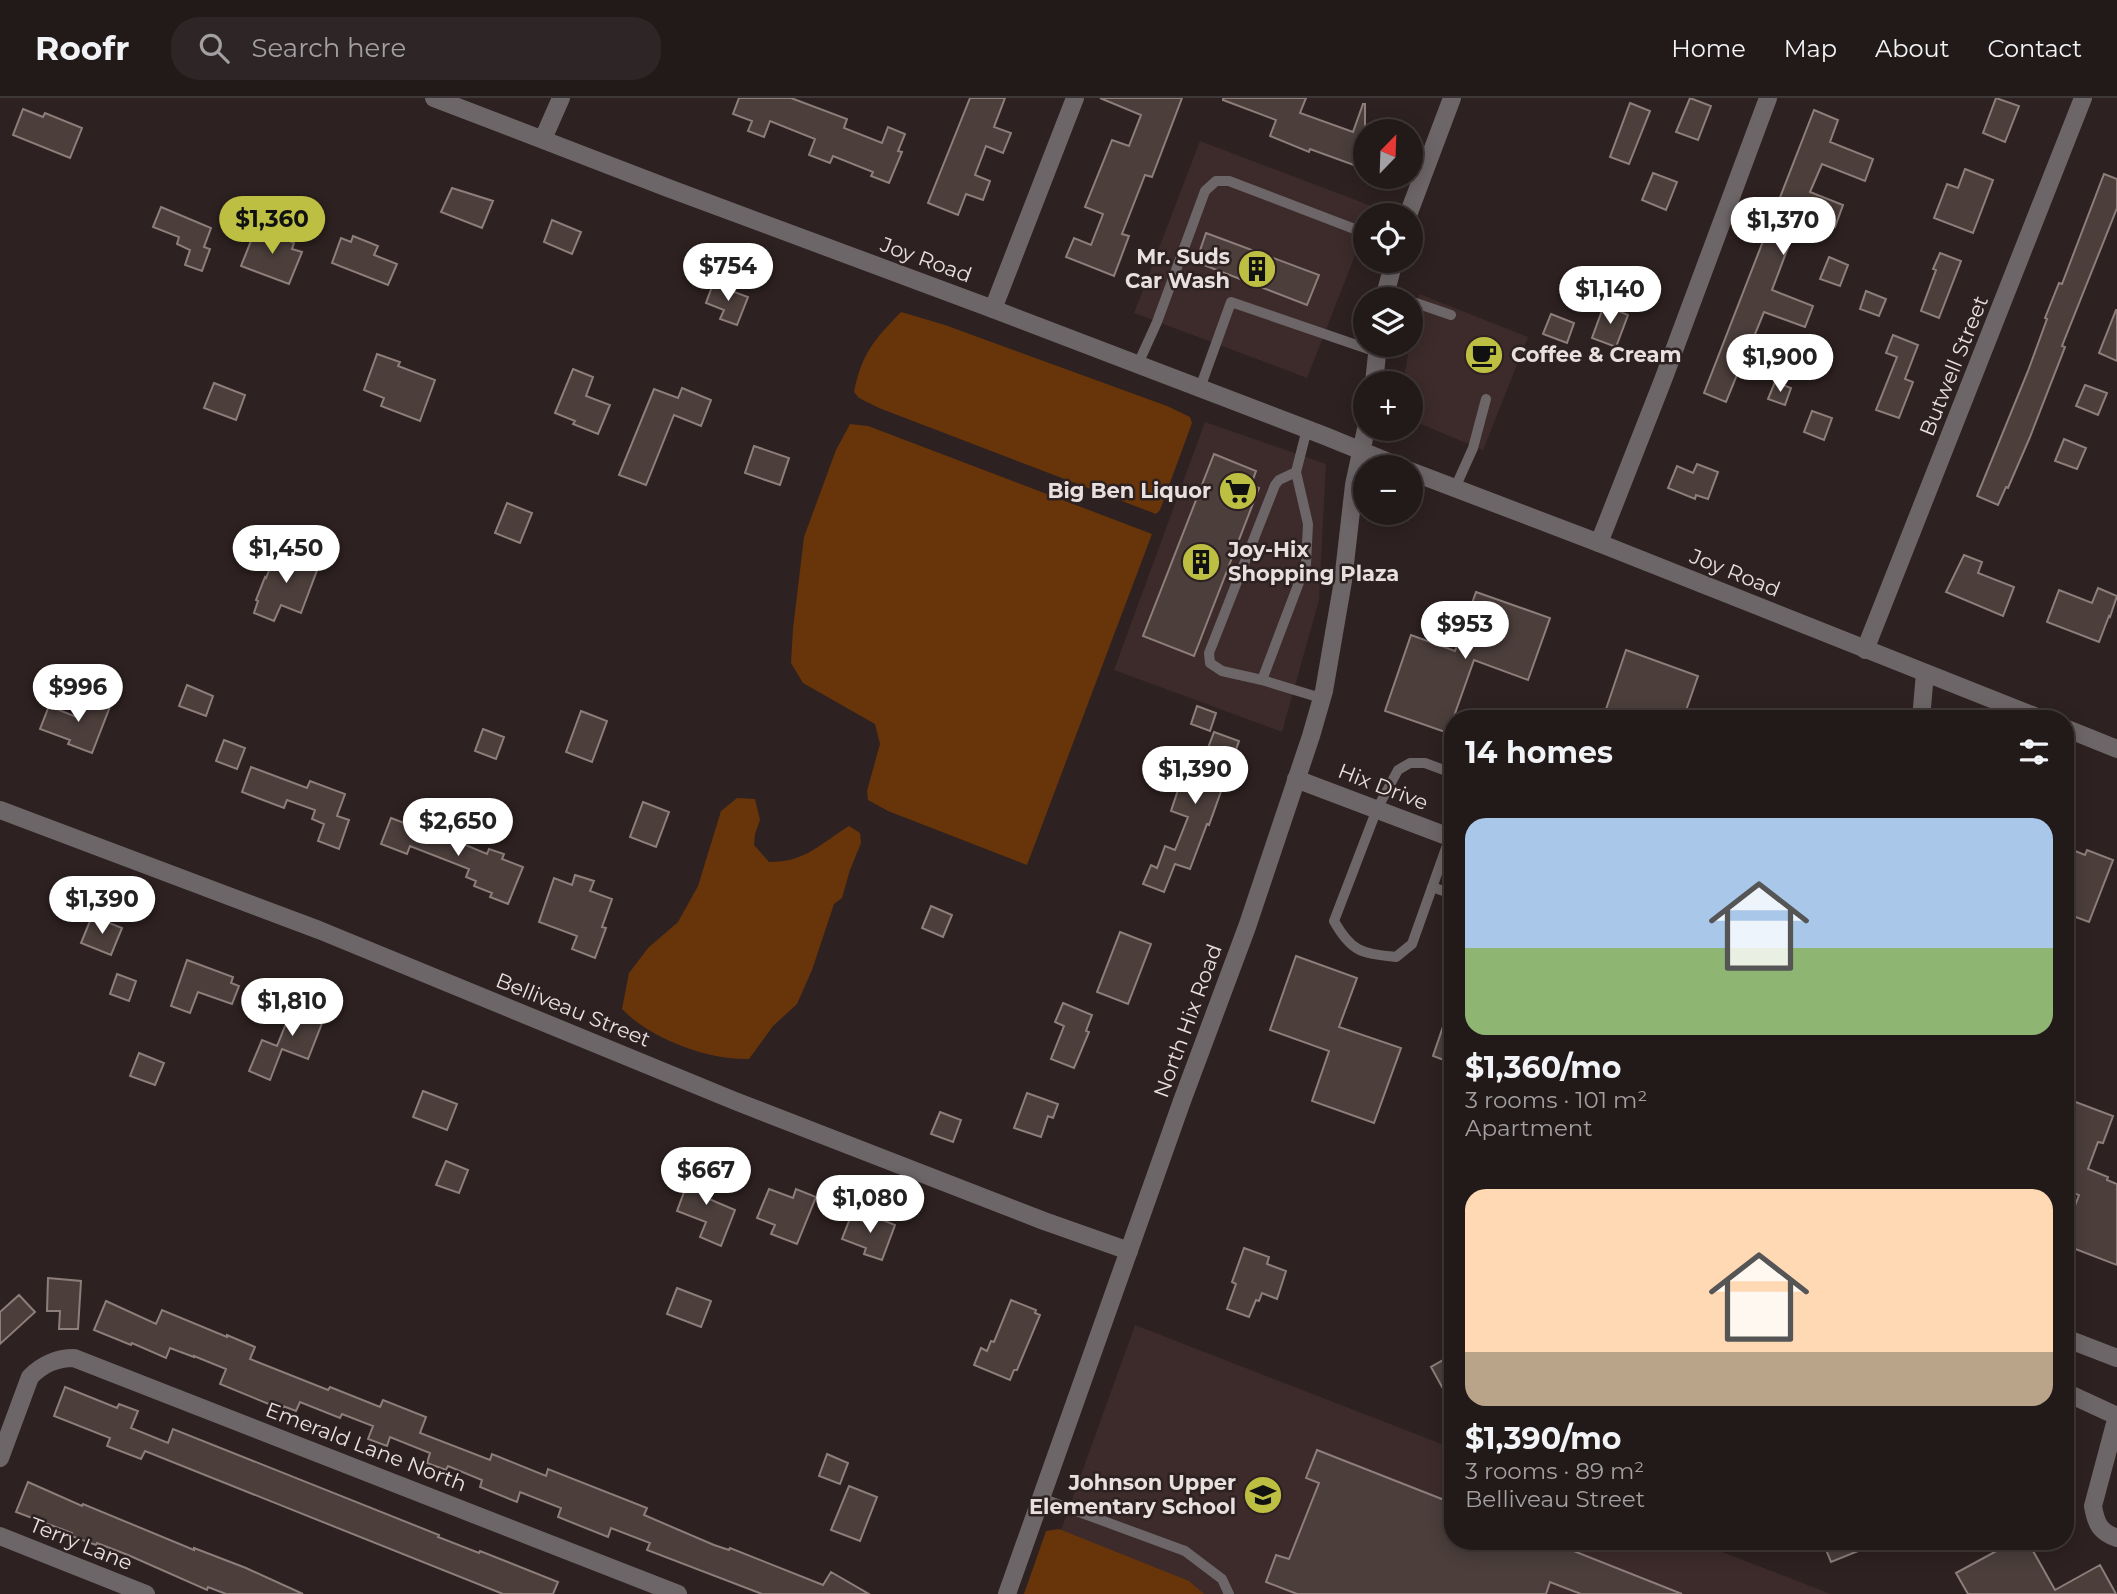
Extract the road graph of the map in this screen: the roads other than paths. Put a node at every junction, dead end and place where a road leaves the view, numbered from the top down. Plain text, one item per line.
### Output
1 (434, 98) edge
2 (561, 98) edge
3 (1075, 98) edge
4 (1452, 98) edge
5 (1768, 98) edge
6 (2083, 98) edge
7 (543, 139) junction
8 (1413, 203) edge
9 (1353, 228) edge
10 (1423, 305) edge
11 (993, 309) junction
12 (1451, 315) dead end
13 (1353, 341) edge
14 (1138, 364) junction
15 (1200, 388) junction
16 (1486, 400) dead end
17 (1307, 429) junction
18 (1364, 441) edge
19 (1362, 451) junction
20 (1372, 455) edge
21 (1296, 472) junction
22 (1423, 476) edge
23 (1455, 488) junction
24 (1599, 543) junction
25 (1865, 650) junction
26 (1925, 673) junction
27 (1262, 680) junction
28 (1321, 698) junction
29 (1922, 710) edge
30 (2019, 710) edge
31 (2074, 731) edge
32 (2117, 748) edge
33 (1444, 771) edge
34 (1296, 779) junction
35 (1377, 809) junction
36 (0, 810) edge
37 (1444, 835) edge
38 (1444, 856) edge
39 (1432, 887) junction
40 (1444, 891) edge
41 (1129, 1251) junction
42 (2074, 1341) edge
43 (2117, 1358) edge
44 (2074, 1396) edge
45 (2117, 1416) edge
46 (0, 1458) edge
47 (1041, 1498) junction
48 (0, 1536) edge
49 (2117, 1538) edge
50 (146, 1594) edge
51 (678, 1594) edge
52 (1007, 1594) edge
53 (1229, 1594) edge

1 - 7 street, Joy Road
2 - 7 street
3 - 11 street
4 - 8 street
5 - 24 street
6 - 25 street, Butwell Street
7 - 11 street, Joy Road
9 - 14 lane
10 - 12 lane
11 - 14 street, Joy Road
13 - 15 lane
14 - 15 street, Joy Road
15 - 17 street, Joy Road
16 - 23 lane
17 - 19 street, Joy Road
17 - 21 lane
18 - 19 street, North Hix Road
19 - 20 street, Joy Road
19 - 28 street, North Hix Road
21 - 27 lane
21 - 27 lane
22 - 23 street, Joy Road
23 - 24 street, Joy Road
24 - 25 street, Joy Road
25 - 26 street, Joy Road
26 - 29 street
26 - 30 street, Joy Road
27 - 28 lane
28 - 34 street, North Hix Road
31 - 32 street
33 - 35 lane
34 - 35 street, Hix Drive
34 - 41 street, North Hix Road
35 - 37 street, Hix Drive
35 - 39 lane
36 - 41 street, Belliveau Street
38 - 39 lane
39 - 40 lane
41 - 47 street, North Hix Road
42 - 43 street
44 - 45 street
45 - 49 street
46 - 51 street, Emerald Lane North
47 - 52 street, North Hix Road
47 - 53 lane
48 - 50 street, Terry Lane

